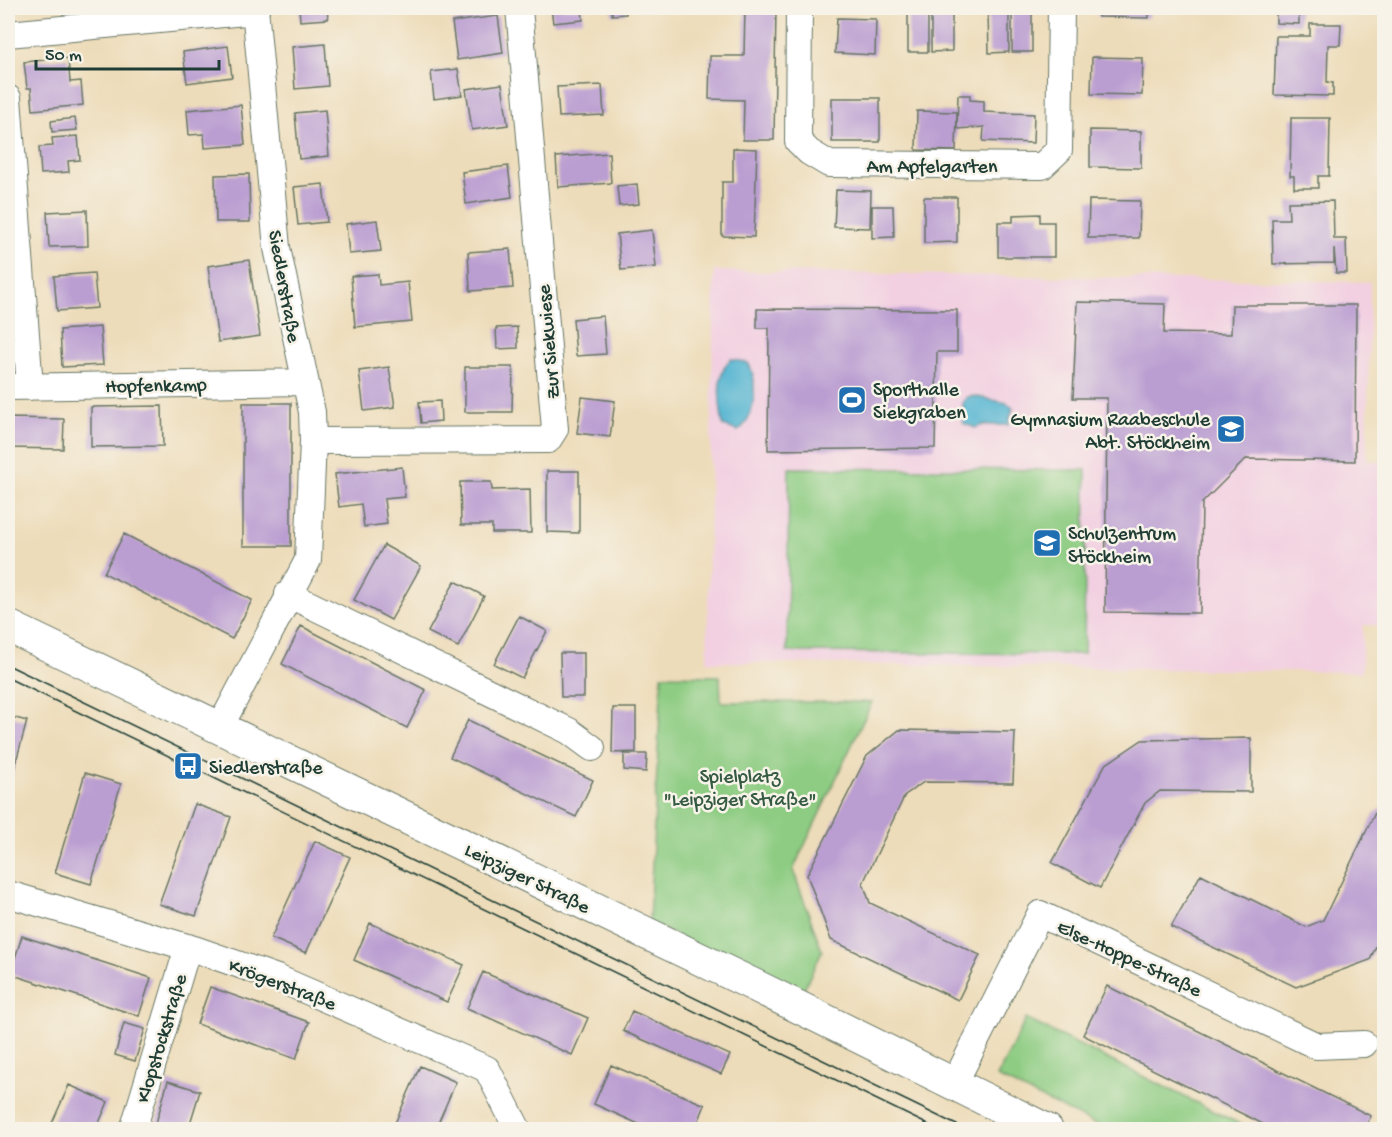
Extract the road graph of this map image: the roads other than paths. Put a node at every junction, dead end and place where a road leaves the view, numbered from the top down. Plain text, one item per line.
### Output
1 (519, 8) edge
2 (799, 8) edge
3 (1061, 8) edge
4 (255, 9) edge
5 (8, 34) edge
6 (8, 98) edge
7 (305, 382) junction
8 (19, 387) edge
9 (313, 441) junction
10 (288, 594) junction
11 (8, 626) edge
12 (219, 729) junction
13 (592, 748) dead end
14 (8, 894) edge
15 (188, 947) junction
16 (1364, 1044) dead end
17 (954, 1084) junction
18 (133, 1130) edge
19 (518, 1130) edge
20 (1047, 1130) edge

1 - 9 street, Zur Siekwiese
2 - 3 street, Am Apfelgarten
4 - 5 street
4 - 7 street, Siedlerstraße
6 - 8 street
7 - 8 street, Hopfenkamp
7 - 9 street, Siedlerstraße
9 - 10 street, Siedlerstraße
10 - 12 street, Siedlerstraße
10 - 13 street
11 - 12 street, Leipziger Straße
12 - 17 street, Leipziger Straße
14 - 15 street, Krögerstraße
15 - 18 street, Klopstockstraße
15 - 19 street, Krögerstraße
16 - 17 street, Else-Hoppe-Straße
17 - 20 street, Leipziger Straße

